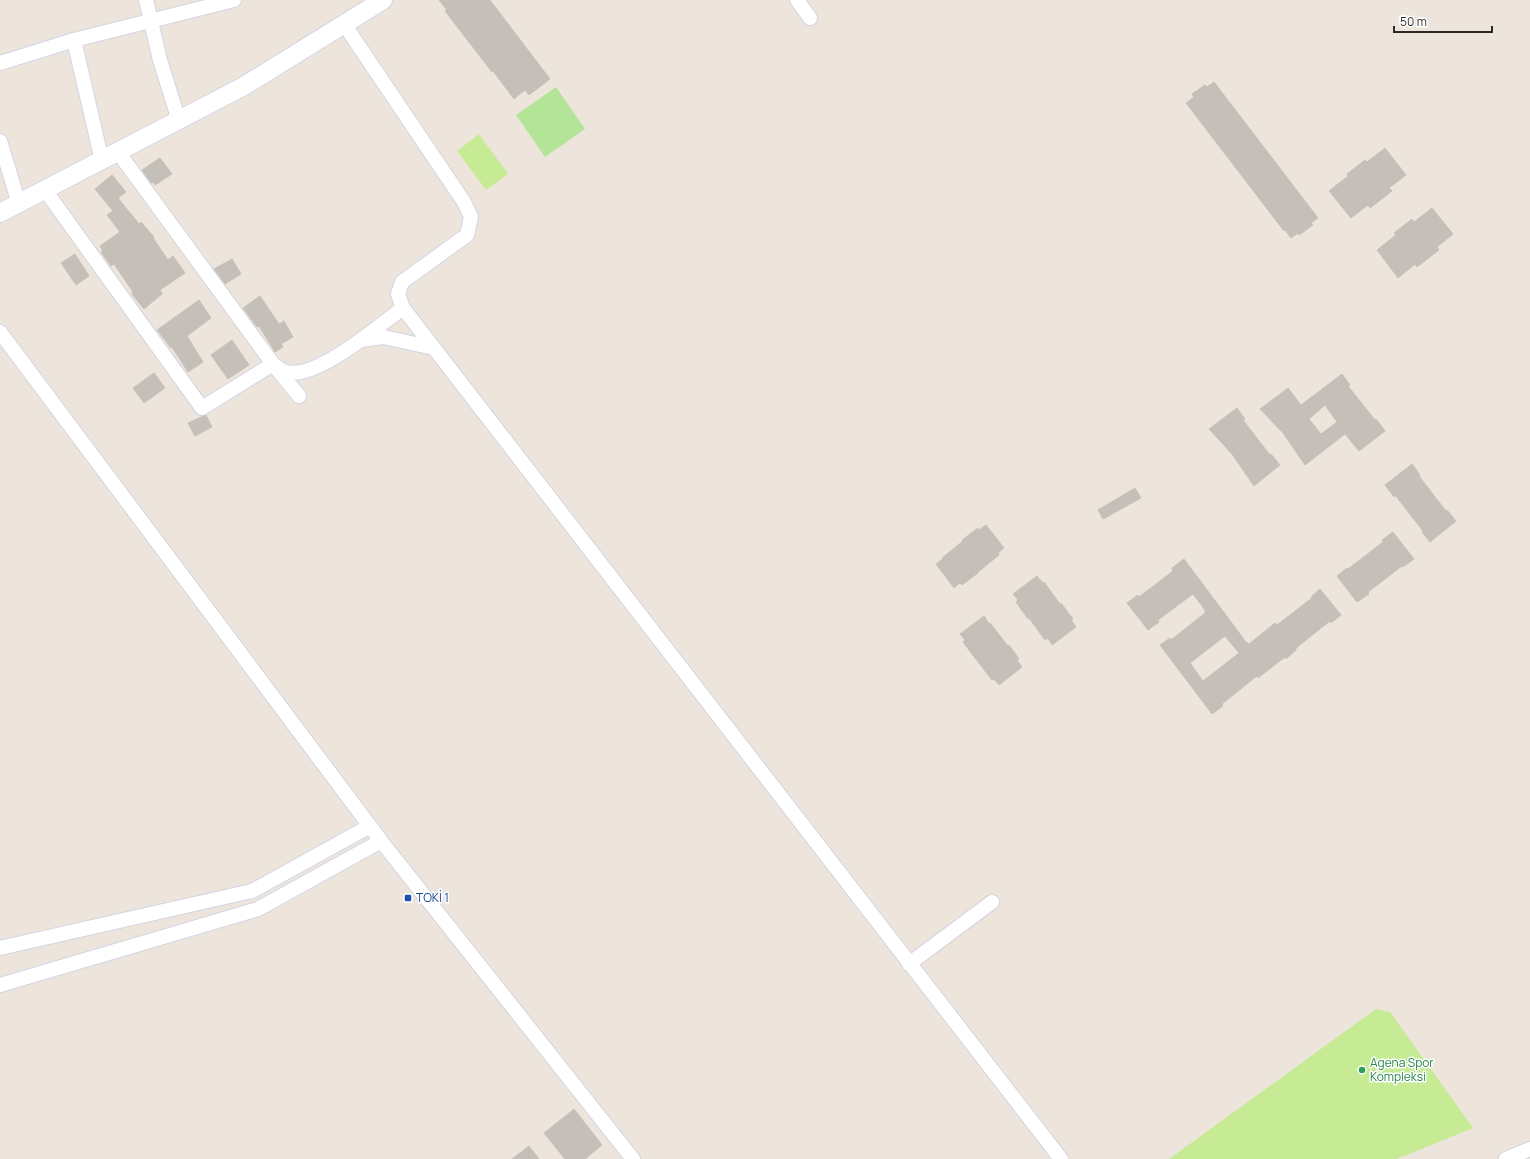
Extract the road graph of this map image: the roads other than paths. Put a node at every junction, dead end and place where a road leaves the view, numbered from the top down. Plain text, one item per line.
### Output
1 (146, 0) edge
2 (234, 0) edge
3 (383, 0) edge
4 (797, 0) edge
5 (366, 5) edge
6 (810, 18) dead end
7 (151, 21) junction
8 (344, 24) junction
9 (74, 40) junction
10 (0, 63) edge
11 (179, 121) junction
12 (0, 141) edge
13 (118, 152) junction
14 (102, 161) junction
15 (45, 190) junction
16 (19, 204) junction
17 (0, 213) edge
18 (403, 308) junction
19 (0, 332) edge
20 (361, 340) junction
21 (434, 348) junction
22 (273, 364) junction
23 (299, 396) dead end
24 (370, 826) junction
25 (381, 840) junction
26 (992, 902) dead end
27 (0, 948) edge
28 (909, 964) junction
29 (0, 986) edge
30 (1530, 1149) edge
31 (633, 1159) edge
32 (1060, 1159) edge
33 (1506, 1159) edge

1 - 7 street
2 - 7 street
3 - 5 street
4 - 6 street
5 - 8 street
7 - 9 street
7 - 11 street
8 - 11 street
8 - 18 street
9 - 10 street
9 - 14 street
11 - 13 street
12 - 16 street
13 - 14 street
13 - 22 street
14 - 15 street
15 - 16 street
15 - 22 street
16 - 17 street
18 - 20 street
18 - 21 street
19 - 24 street
20 - 21 street
20 - 22 street
21 - 28 street
22 - 23 street
24 - 25 street
24 - 27 street
25 - 29 street
25 - 31 street
26 - 28 street
28 - 32 street
30 - 33 street

